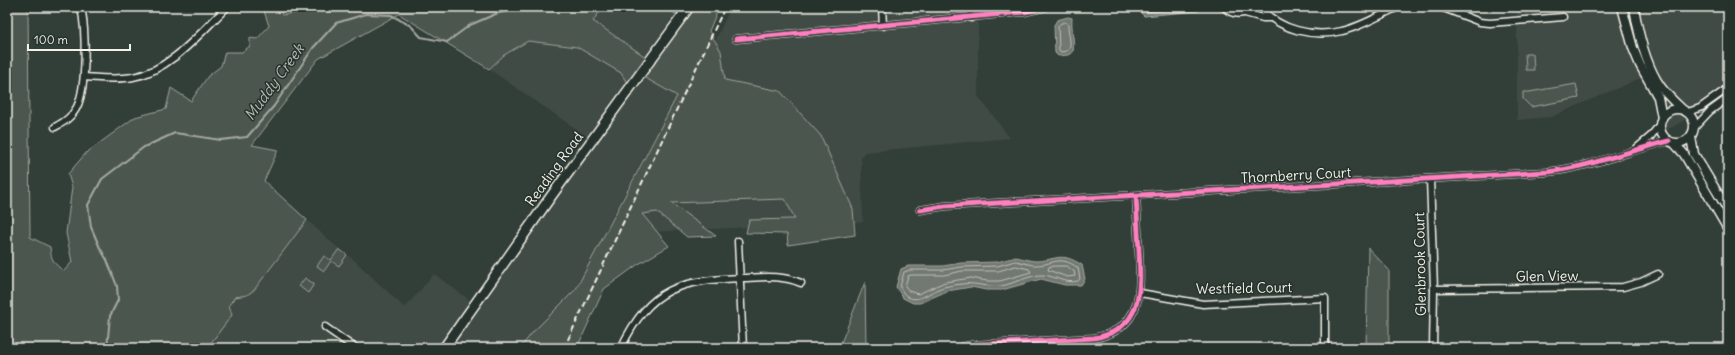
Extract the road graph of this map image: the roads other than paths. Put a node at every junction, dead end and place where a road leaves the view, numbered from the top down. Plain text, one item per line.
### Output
1 (82, 7) edge
2 (227, 7) edge
3 (689, 7) edge
4 (882, 7) edge
5 (970, 7) edge
6 (1045, 7) edge
7 (1224, 7) edge
8 (1252, 7) edge
9 (1260, 7) edge
10 (1398, 7) edge
11 (1441, 7) edge
12 (1622, 7) edge
13 (1634, 7) edge
14 (1245, 13) junction
15 (1564, 17) dead end
16 (971, 18) junction
17 (1271, 18) junction
18 (883, 26) junction
19 (736, 39) dead end
20 (84, 78) junction
21 (1728, 88) edge
22 (1728, 98) edge
23 (1685, 111) junction
24 (1661, 121) junction
25 (55, 127) dead end
26 (1694, 128) junction
27 (1691, 137) junction
28 (1671, 142) junction
29 (1636, 149) junction
30 (1430, 180) junction
31 (1136, 196) junction
32 (920, 210) dead end
33 (1728, 210) edge
34 (1728, 229) edge
35 (738, 241) dead end
36 (1658, 274) dead end
37 (740, 278) junction
38 (801, 283) dead end
39 (1434, 289) junction
40 (1140, 294) junction
41 (325, 327) dead end
42 (1021, 345) edge
43 (355, 348) edge
44 (445, 348) edge
45 (621, 348) edge
46 (743, 348) edge
47 (957, 348) edge
48 (1325, 348) edge
49 (1433, 348) edge

1 - 20 street
2 - 20 street
3 - 44 main road, Reading Road
4 - 18 street
5 - 16 street
6 - 16 street
7 - 14 street
8 - 14 street
9 - 17 street
10 - 17 street
11 - 15 street
12 - 24 street
13 - 23 street
14 - 17 street
16 - 18 street
18 - 19 street
20 - 25 street
21 - 23 street
22 - 26 street
23 - 24 street
23 - 26 street
24 - 28 street
24 - 29 street, Thornberry Court
26 - 27 street
27 - 28 street
27 - 33 street
28 - 29 street, Thornberry Court
28 - 34 street
29 - 30 street, Thornberry Court
30 - 31 street, Thornberry Court
30 - 39 street, Glenbrook Court
31 - 32 street, Thornberry Court
31 - 40 street
35 - 37 street
36 - 39 street, Glen View
37 - 38 street
37 - 45 street
37 - 46 street
39 - 49 street, Glenbrook Court
40 - 42 street
40 - 48 street, Westfield Court
41 - 43 street
42 - 47 street

